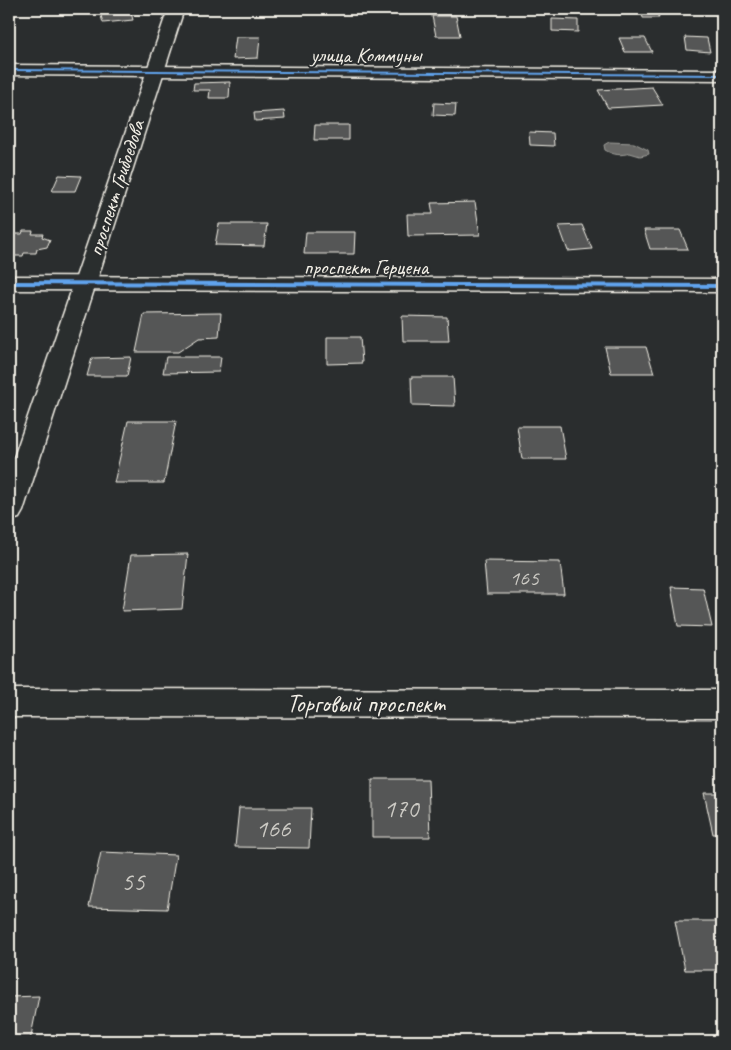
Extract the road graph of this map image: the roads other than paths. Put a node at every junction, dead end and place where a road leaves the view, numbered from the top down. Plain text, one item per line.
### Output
1 (176, 9) edge
2 (9, 70) edge
3 (154, 71) junction
4 (722, 75) edge
5 (9, 282) edge
6 (85, 283) junction
7 (722, 286) edge
8 (9, 511) edge
9 (9, 703) edge
10 (722, 704) edge

1 - 3 street, проспект Грибоедова
2 - 3 street, улица Коммуны
3 - 4 street, улица Коммуны
3 - 6 street, проспект Грибоедова
5 - 6 street, проспект Герцена
6 - 7 street, проспект Герцена
6 - 8 street, проспект Грибоедова
9 - 10 street, Торговый проспект

